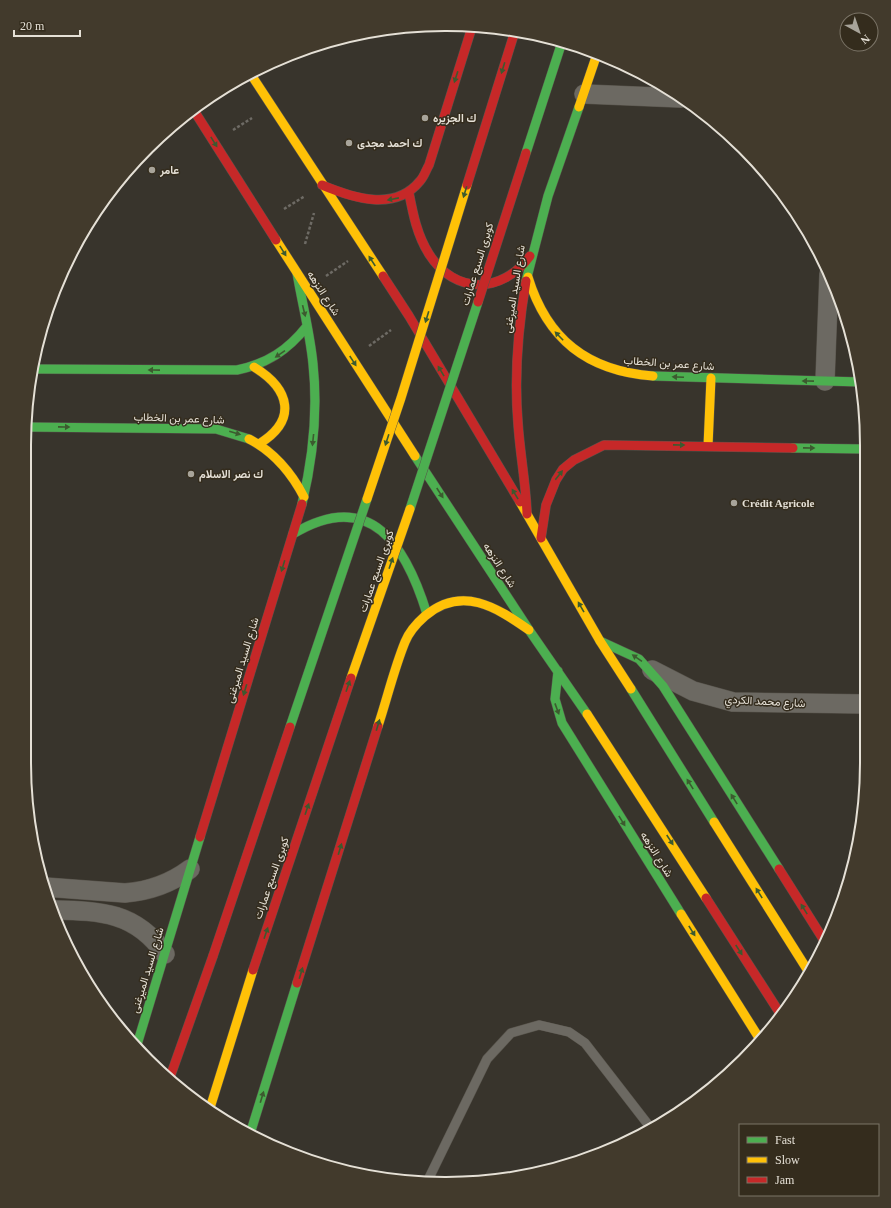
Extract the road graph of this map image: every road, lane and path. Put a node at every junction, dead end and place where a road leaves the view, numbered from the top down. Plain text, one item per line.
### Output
1 (470, 32) edge
2 (513, 37) edge
3 (560, 47) edge
4 (595, 59) edge
5 (254, 79) edge
6 (584, 94) junction
7 (670, 98) edge
8 (271, 106) junction
9 (195, 116) edge
10 (214, 142) junction
11 (322, 185) junction
12 (409, 193) junction
13 (264, 221) junction
14 (364, 249) junction
15 (530, 256) junction
16 (526, 272) junction
17 (297, 273) junction
18 (828, 288) edge
19 (307, 289) junction
20 (409, 316) junction
21 (307, 326) junction
22 (351, 358) junction
23 (254, 367) junction
24 (38, 369) edge
25 (711, 378) junction
26 (825, 381) junction
27 (855, 382) edge
28 (32, 427) edge
29 (259, 444) junction
30 (708, 446) junction
31 (860, 449) edge
32 (304, 497) junction
33 (527, 514) junction
34 (293, 534) junction
35 (541, 538) junction
36 (426, 614) junction
37 (529, 630) junction
38 (600, 641) junction
39 (648, 668) junction
40 (558, 671) junction
41 (860, 704) edge
42 (190, 869) junction
43 (50, 887) edge
44 (59, 910) edge
45 (821, 936) edge
46 (165, 954) junction
47 (806, 967) edge
48 (778, 1010) edge
49 (757, 1035) edge
50 (138, 1041) edge
51 (171, 1073) edge
52 (211, 1104) edge
53 (648, 1124) edge
54 (252, 1128) edge
55 (430, 1176) edge

1 -> 12 main road
2 -> 51 main road, bridge
52 -> 3 main road, كوبرى السبع عمارات, bridge
4 - 6 main road, شارع السيد الميرغنى
5 - 8 main road
6 - 7 street
6 - 15 main road, شارع السيد الميرغنى
8 - 10 path
8 - 11 main road
9 -> 10 main road, شارع النزهه
10 - 13 main road, شارع النزهه
12 -> 11 main road
11 - 13 path
11 - 14 main road
11 - 17 path
12 - 15 main road
13 -> 17 main road, شارع النزهه
14 - 19 path
20 -> 14 main road
15 - 16 main road, شارع السيد الميرغنى
25 -> 16 main road, شارع عمر بن الخطاب
16 - 33 main road, شارع السيد الميرغنى
17 - 19 main road, شارع النزهه
17 -> 21 main road, شارع السيد الميرغنى
18 - 26 street
19 - 22 main road, شارع النزهه
20 - 22 path
33 -> 20 main road
21 -> 23 main road
21 -> 32 main road, شارع السيد الميرغنى
22 -> 37 main road, شارع النزهه
23 -> 24 main road
23 - 29 main road
26 -> 25 main road, شارع عمر بن الخطاب
25 - 30 main road
26 - 27 main road, شارع عمر بن الخطاب
28 -> 29 main road, شارع عمر بن الخطاب
29 - 32 main road, شارع عمر بن الخطاب
30 -> 31 main road
35 -> 30 main road
32 - 34 main road, شارع السيد الميرغنى
33 - 35 main road
34 - 36 main road
34 -> 42 main road, شارع السيد الميرغنى
38 -> 35 main road
36 - 37 main road
54 -> 36 main road
37 - 40 main road, شارع النزهه
39 -> 38 main road
47 -> 38 main road
39 - 41 street, شارع محمد الكردي
45 -> 39 main road
40 -> 48 main road
40 -> 49 main road, شارع النزهه
42 - 43 street
42 - 46 main road, شارع السيد الميرغنى
44 - 46 street
46 - 50 main road, شارع السيد الميرغنى
53 - 55 lane

